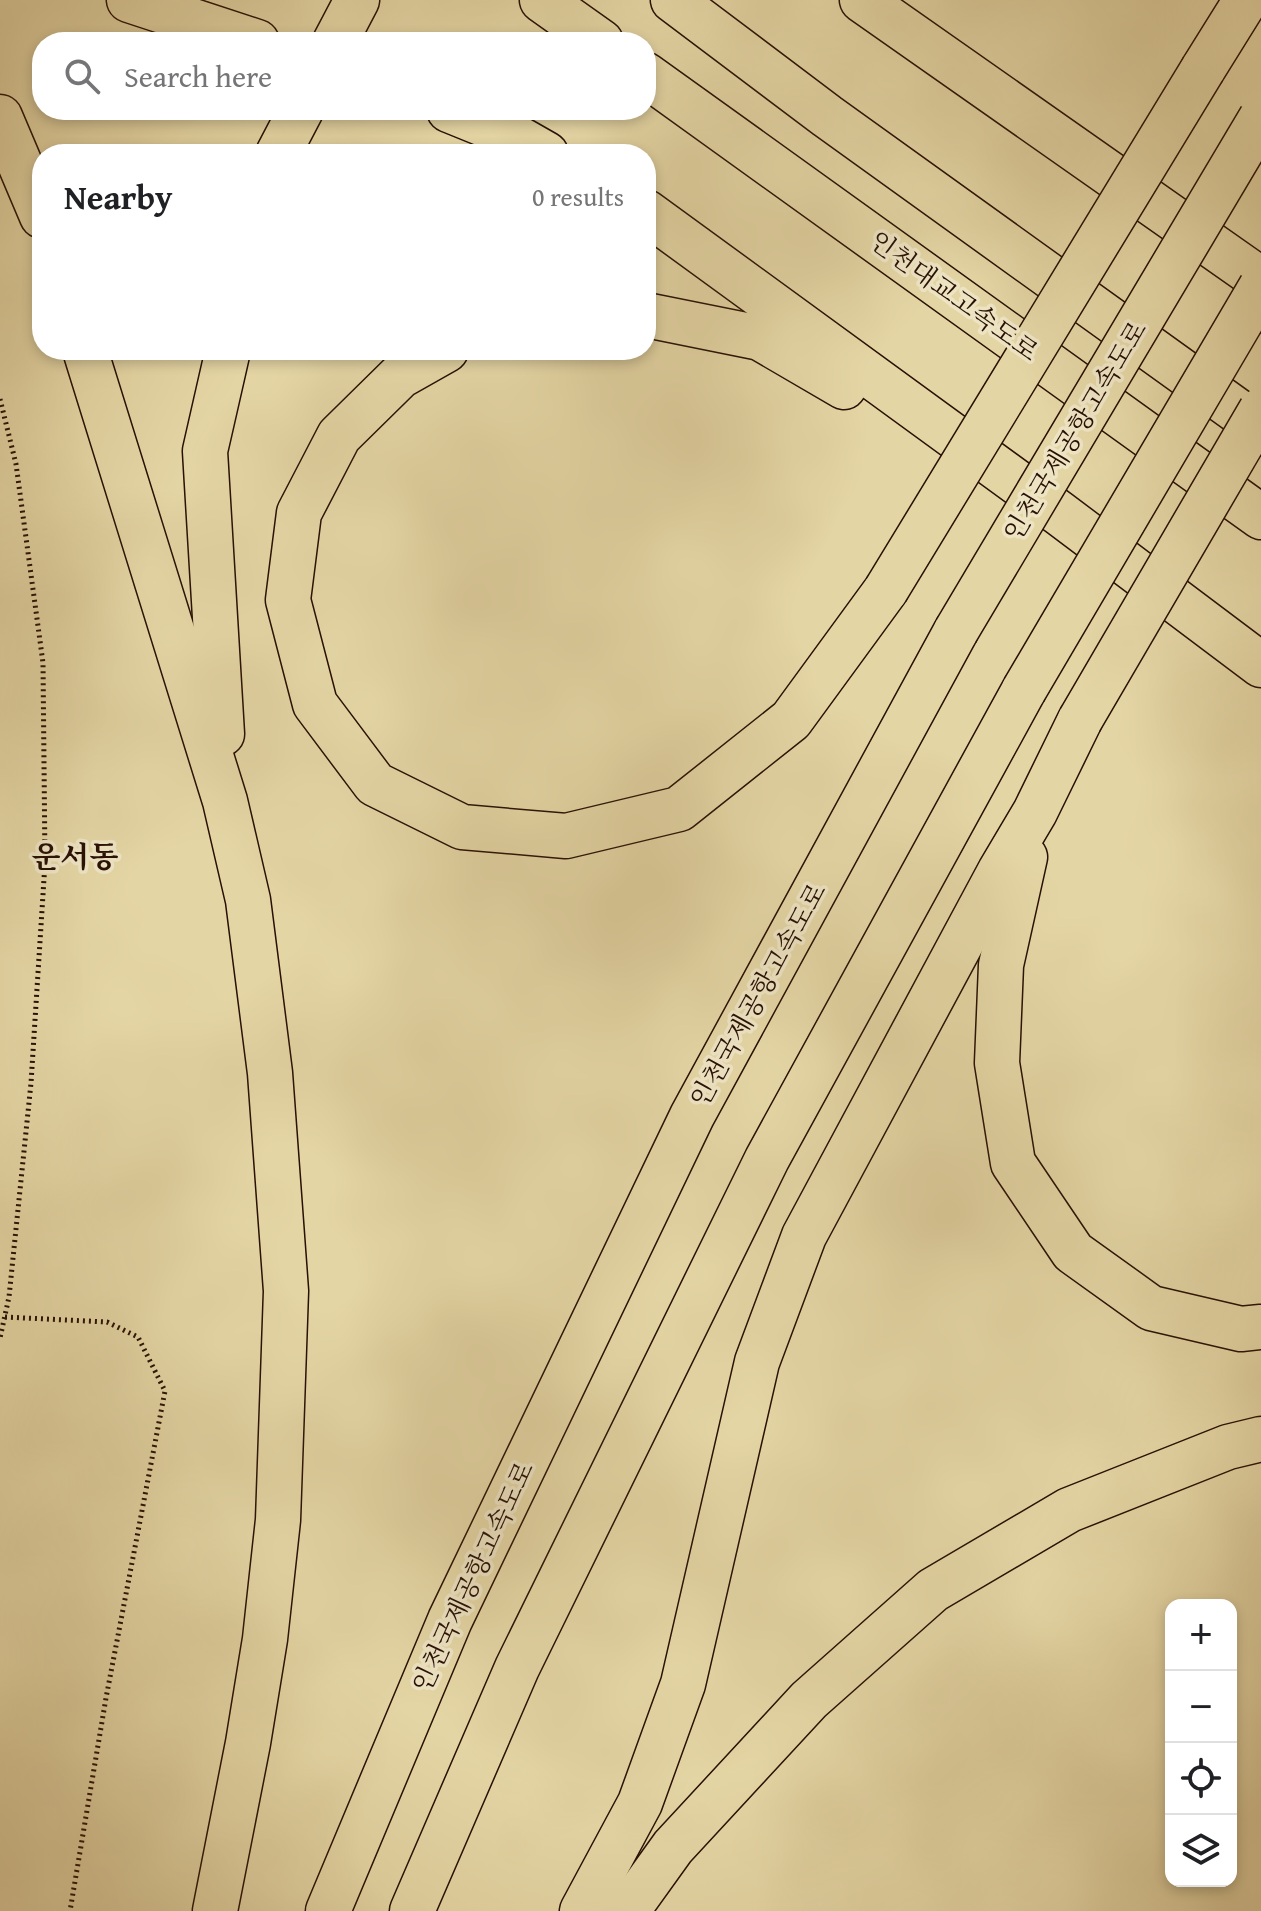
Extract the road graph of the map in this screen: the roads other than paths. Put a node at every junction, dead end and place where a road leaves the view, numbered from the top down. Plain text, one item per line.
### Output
1 (129, 0) edge
2 (357, 0) edge
3 (542, 0) edge
4 (673, 0) edge
5 (862, 0) edge
6 (1246, 0) edge
7 (227, 32) edge
8 (340, 32) edge
9 (587, 32) edge
10 (656, 82) edge
11 (0, 117) edge
12 (1261, 118) edge
13 (296, 120) edge
14 (474, 120) edge
15 (283, 144) edge
16 (528, 144) edge
17 (32, 192) edge
18 (656, 219) edge
19 (1261, 280) edge
20 (1261, 287) edge
21 (656, 317) edge
22 (88, 360) edge
23 (226, 360) edge
24 (428, 360) edge
25 (1261, 410) edge
26 (1261, 428) edge
27 (1059, 513) junction
28 (1261, 517) edge
29 (1261, 665) edge
30 (1261, 680) edge
31 (225, 801) junction
32 (1035, 812) junction
33 (1261, 1327) edge
34 (1261, 1439) edge
35 (215, 1911) edge
36 (328, 1911) edge
37 (412, 1911) edge
38 (582, 1911) edge
39 (627, 1911) edge

1 - 7 highway
2 - 8 highway
3 - 9 highway
4 - 26 highway
5 - 19 highway
6 - 24 highway, bridge
10 - 28 highway, 인천대교고속도로
11 - 17 highway
12 - 36 highway, 인천국제공항고속도로, bridge
13 - 15 highway
14 - 16 highway
18 - 27 highway
20 - 37 highway, bridge
21 - 27 highway
22 - 31 highway
23 - 31 highway
25 - 32 highway, bridge
27 - 29 highway
27 - 30 highway
31 - 35 highway
32 - 33 highway
32 - 38 highway
34 - 39 highway

